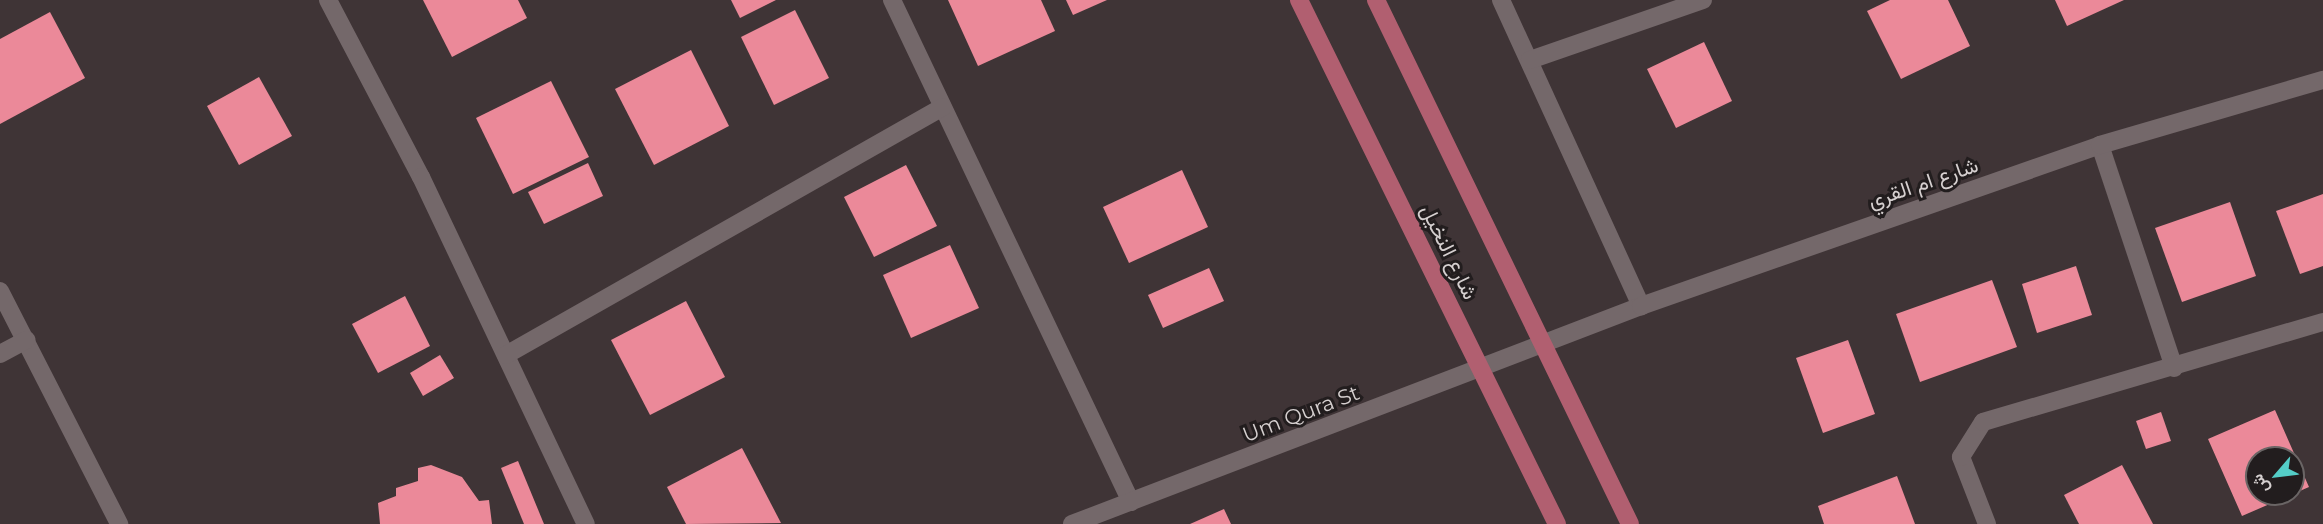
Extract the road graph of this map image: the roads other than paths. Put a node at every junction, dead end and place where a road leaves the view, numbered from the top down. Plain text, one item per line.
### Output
1 (328, 0) edge
2 (892, 0) edge
3 (1299, 0) edge
4 (1376, 0) edge
5 (1501, 0) edge
6 (1703, 0) edge
7 (1530, 60) junction
8 (2323, 80) edge
9 (943, 107) junction
10 (2100, 145) junction
11 (0, 291) edge
12 (1641, 306) junction
13 (2323, 322) edge
14 (26, 340) junction
15 (1544, 345) junction
16 (0, 354) edge
17 (506, 355) junction
18 (2174, 368) junction
19 (1482, 370) junction
20 (1131, 502) junction
21 (119, 524) edge
22 (586, 524) edge
23 (1072, 524) edge
24 (1557, 524) edge
25 (1630, 524) edge
26 (1987, 524) edge

1 - 17 street
2 - 9 street
3 - 19 main road, شارع النخيل
4 - 15 main road
5 - 7 street
6 - 7 street
7 - 12 street
8 - 10 street, شارع ام القري
9 - 17 street
9 - 20 street
10 - 12 street, شارع ام القري
10 - 18 street
11 - 14 street
12 - 15 street, شارع ام القري
13 - 18 street
14 - 16 street
14 - 21 street
15 - 19 street, Um Qura St
15 - 25 main road
17 - 22 street
18 - 26 street
19 - 20 street, Um Qura St
19 - 24 main road, شارع النخيل
20 - 23 street, Um Qura St

